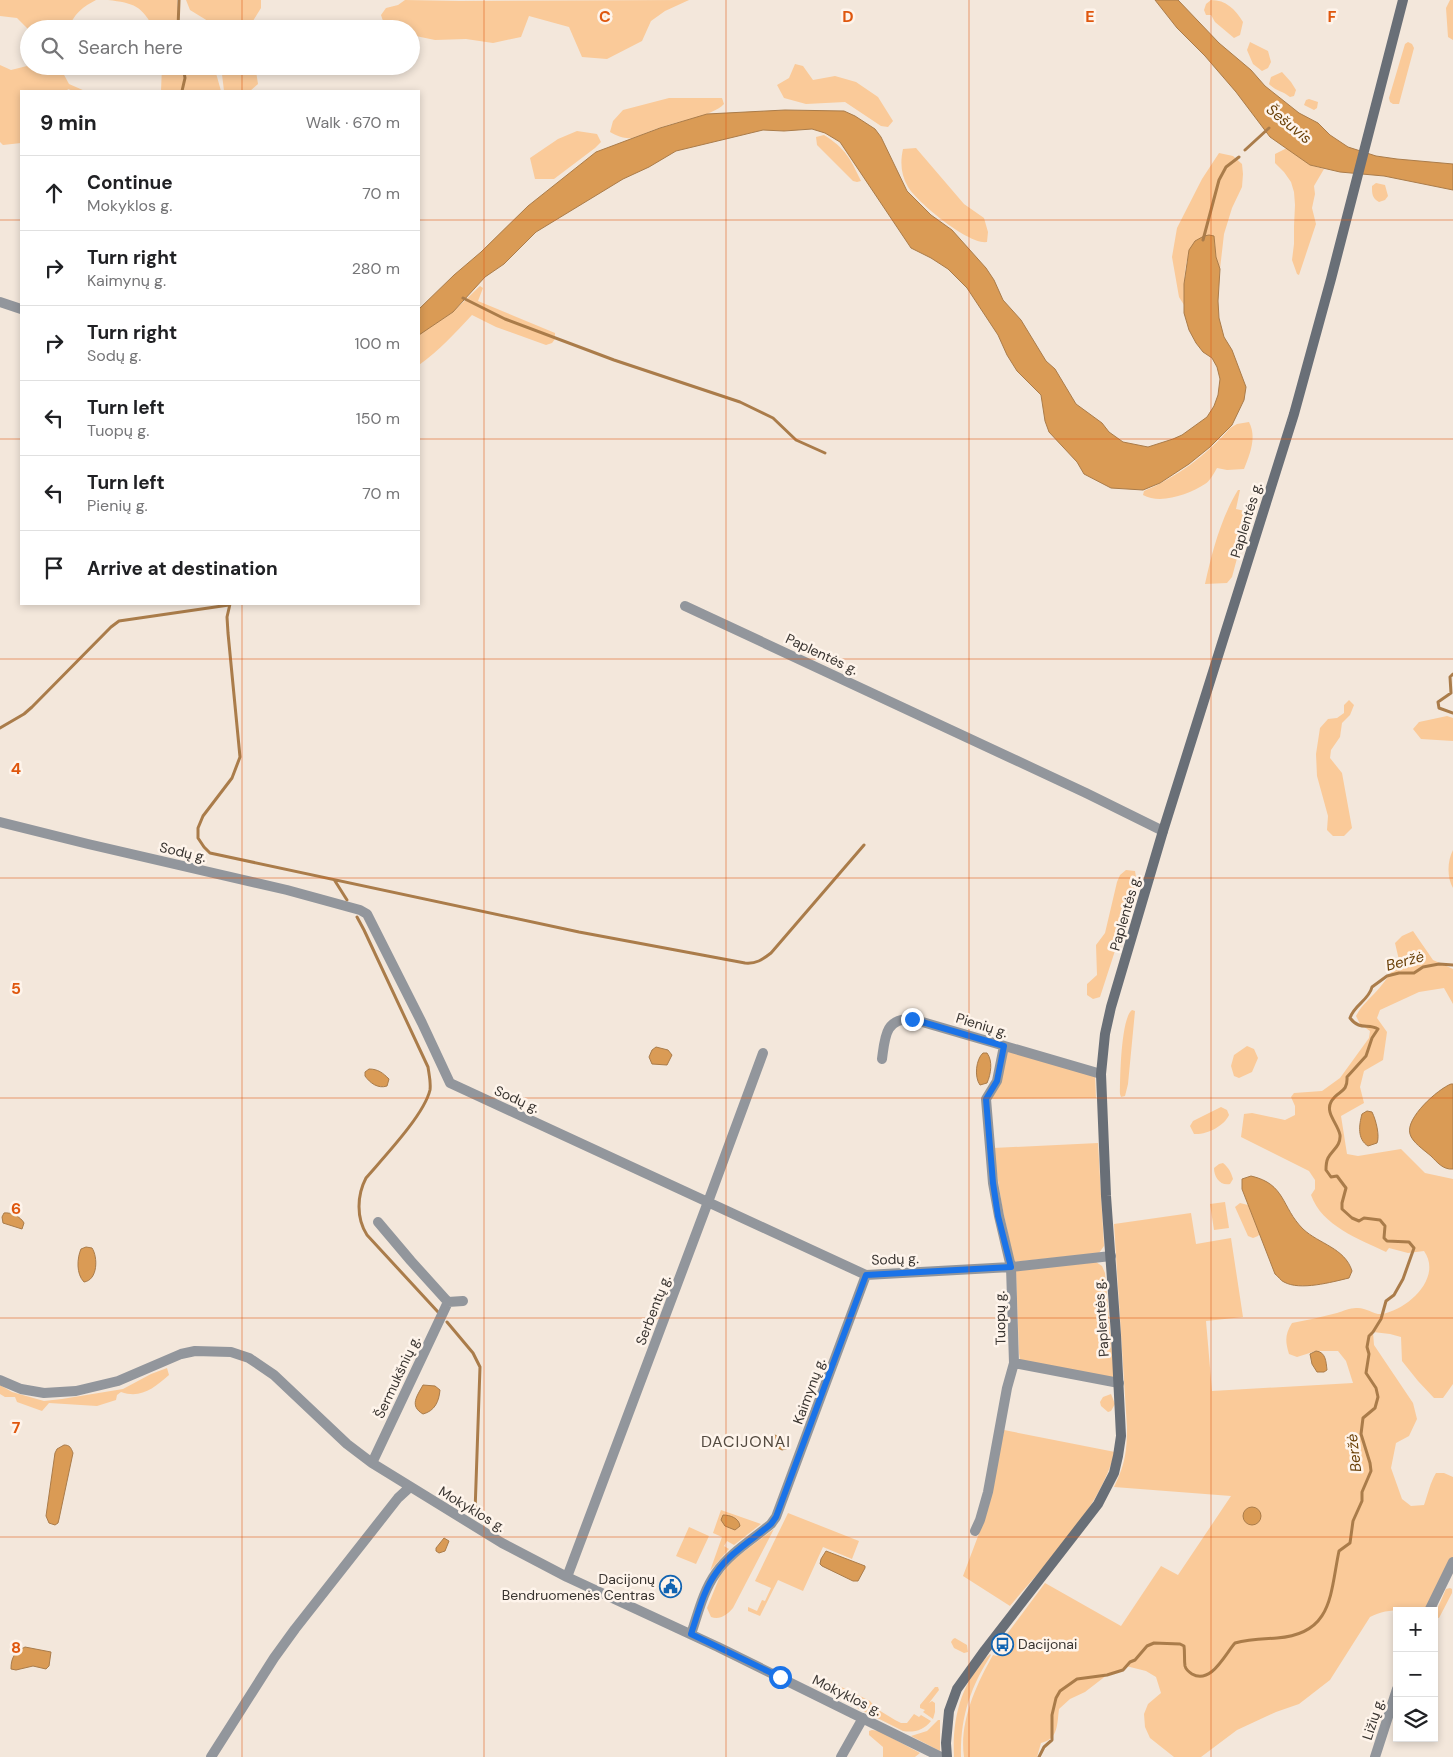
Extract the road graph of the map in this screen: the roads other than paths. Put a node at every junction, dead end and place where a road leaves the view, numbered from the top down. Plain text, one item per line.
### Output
1 (1403, 0) edge
2 (0, 302) edge
3 (20, 309) edge
4 (685, 606) dead end
5 (0, 822) edge
6 (1163, 831) junction
7 (1004, 1046) junction
8 (763, 1053) dead end
9 (882, 1058) dead end
10 (1101, 1074) junction
11 (708, 1202) junction
12 (378, 1222) dead end
13 (1110, 1256) junction
14 (1011, 1267) junction
15 (866, 1275) junction
16 (462, 1300) dead end
17 (448, 1302) junction
18 (1014, 1363) junction
19 (0, 1380) edge
20 (1118, 1383) junction
21 (372, 1464) junction
22 (410, 1487) junction
23 (975, 1531) dead end
24 (1453, 1562) edge
25 (567, 1577) junction
26 (1431, 1607) edge
27 (691, 1634) junction
28 (1394, 1697) edge
29 (863, 1718) junction
30 (211, 1757) edge
31 (842, 1757) edge
32 (941, 1757) edge
33 (947, 1757) edge
34 (1375, 1757) edge

1 - 6 main road, Paplentės g.
2 - 3 street
4 - 6 street, Paplentės g.
5 - 11 street, Sodų g.
6 - 10 main road, Paplentės g.
7 - 9 street, Pienių g.
7 - 10 street, Pienių g.
7 - 14 street, Tuopų g.
8 - 11 street, Serbentų g.
10 - 13 main road, Paplentės g.
11 - 15 street, Sodų g.
11 - 25 street, Serbentų g.
12 - 17 street
13 - 14 street, Sodų g.
13 - 20 main road, Paplentės g.
14 - 15 street, Sodų g.
14 - 18 street, Tuopų g.
15 - 27 street, Kaimynų g.
16 - 17 street
17 - 21 street, Šermukšnių g.
18 - 20 street
18 - 23 street, Tuopų g.
19 - 21 street, Mokyklos g.
20 - 33 main road, Paplentės g.
21 - 22 street, Mokyklos g.
22 - 25 street, Mokyklos g.
22 - 30 street
24 - 26 street
25 - 27 street, Mokyklos g.
27 - 29 street, Mokyklos g.
28 - 34 street, Ližių g.
29 - 31 street
29 - 32 street, Mokyklos g.

